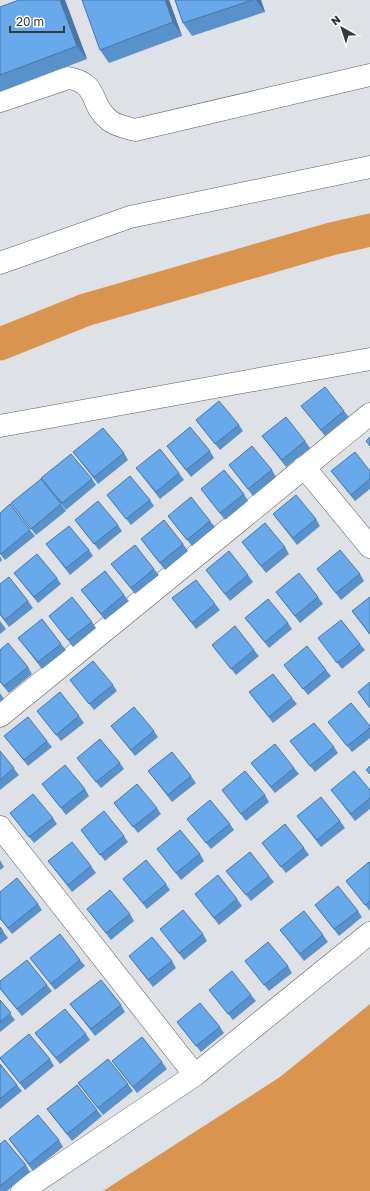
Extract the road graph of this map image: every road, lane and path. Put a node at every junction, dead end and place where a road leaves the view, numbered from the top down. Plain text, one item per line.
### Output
1 (370, 75) edge
2 (0, 101) edge
3 (370, 167) edge
4 (0, 263) edge
5 (370, 359) edge
6 (370, 414) edge
7 (0, 426) edge
8 (304, 467) junction
9 (370, 547) edge
10 (0, 716) edge
11 (0, 827) edge
12 (370, 933) edge
13 (195, 1075) junction
14 (22, 1191) edge

1 - 2 street
3 - 4 street
5 - 7 street
6 - 8 street
8 - 9 street
8 - 10 street
11 - 13 street
12 - 13 street
13 - 14 street

